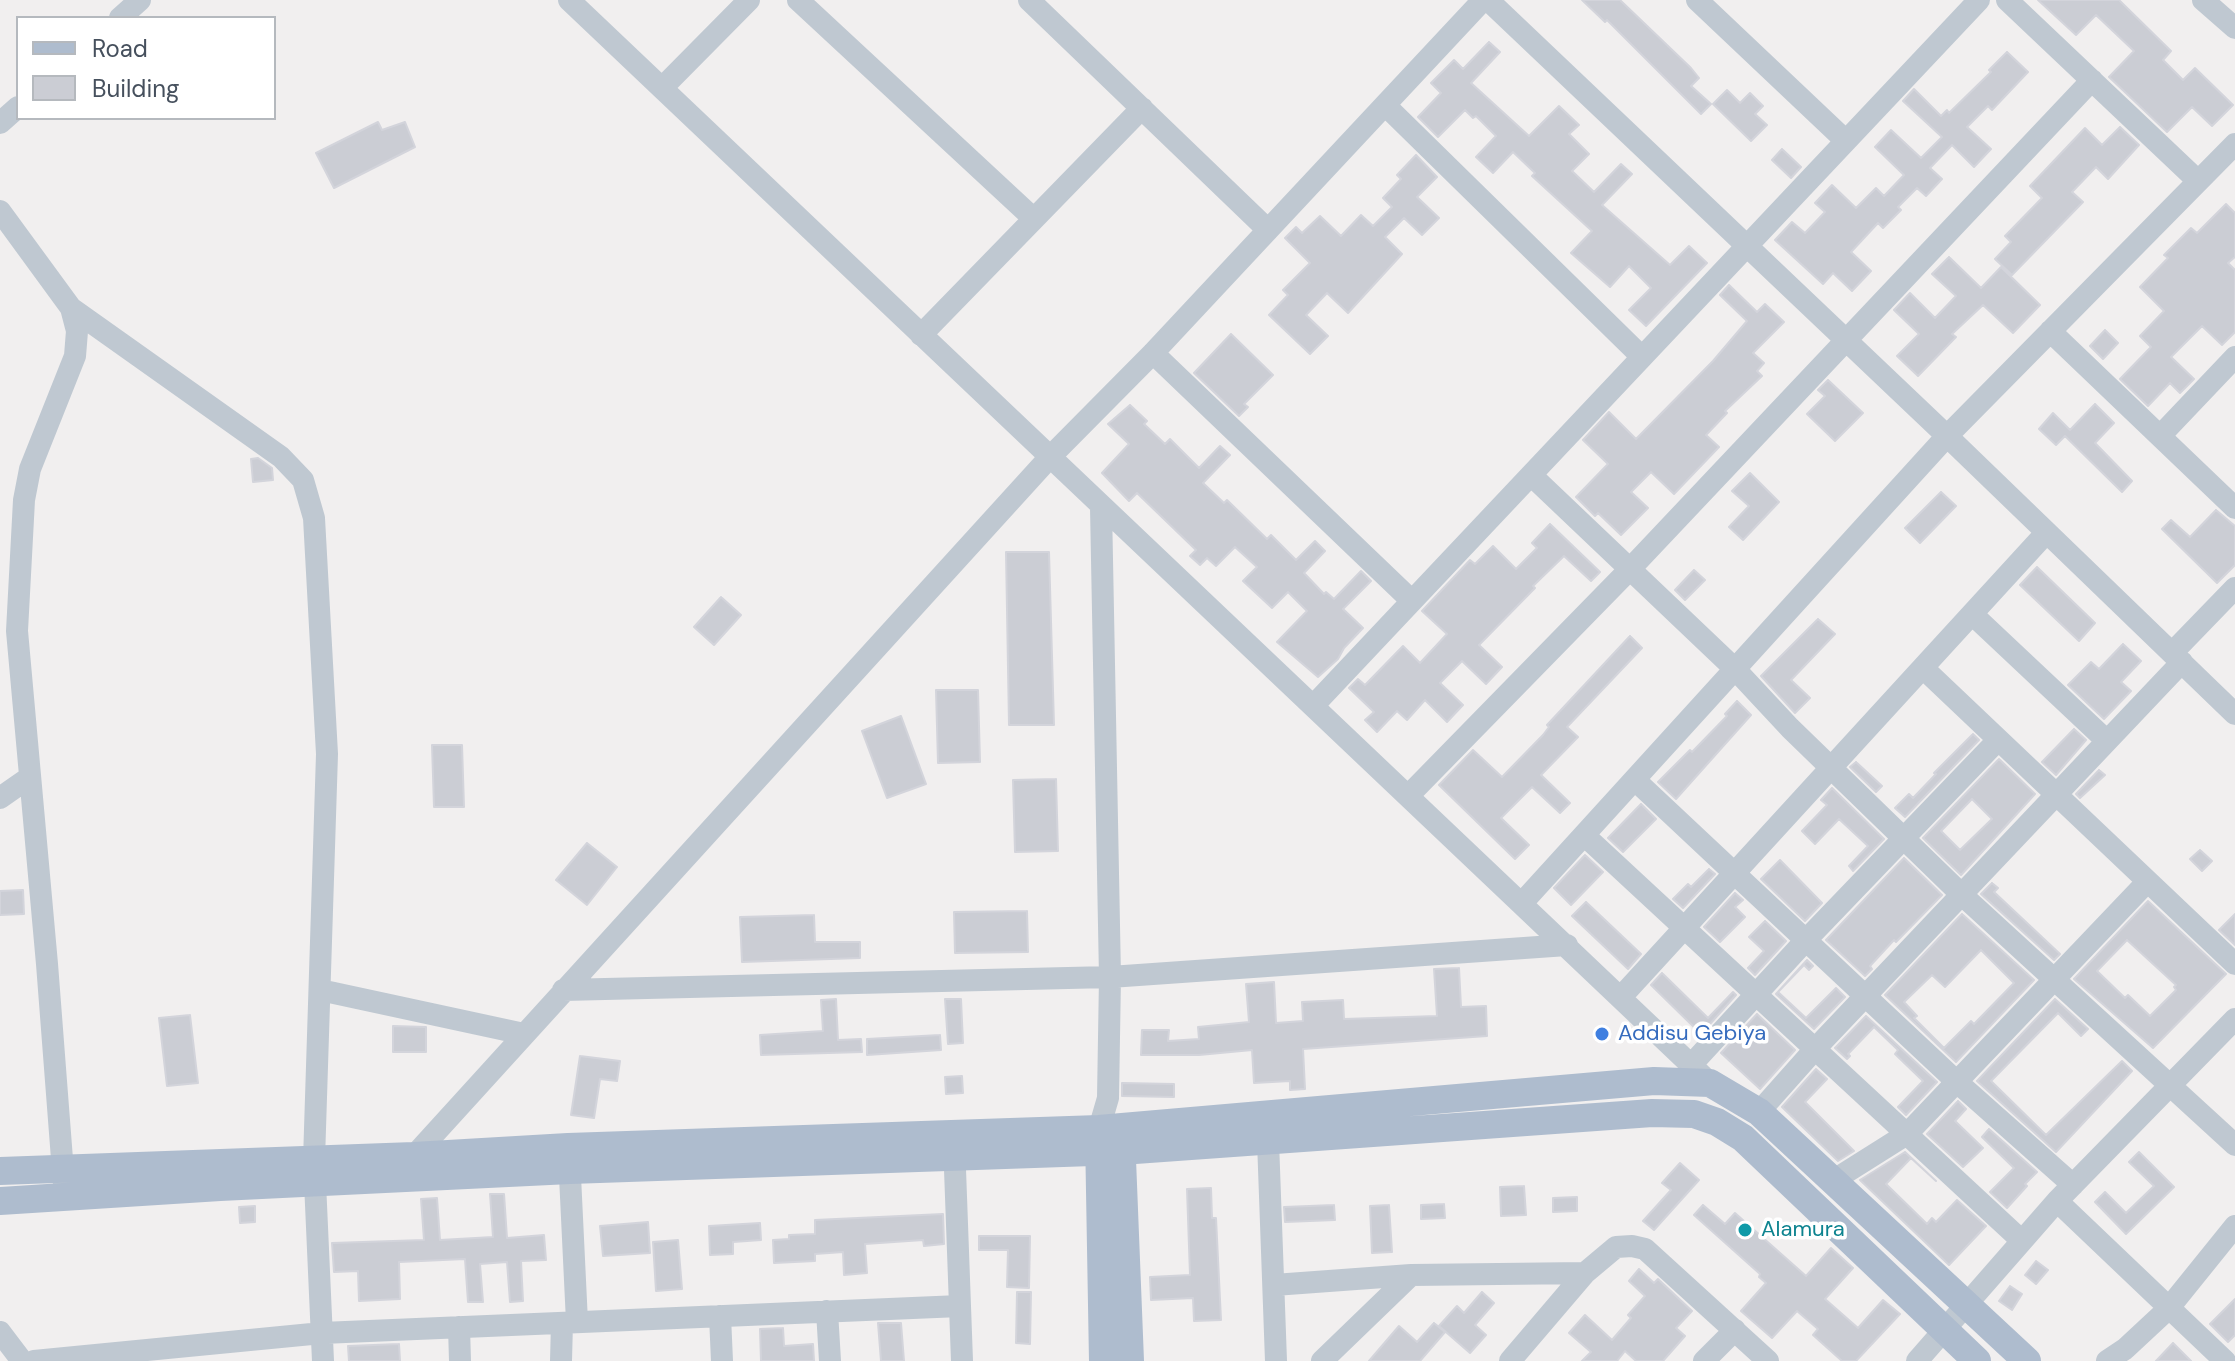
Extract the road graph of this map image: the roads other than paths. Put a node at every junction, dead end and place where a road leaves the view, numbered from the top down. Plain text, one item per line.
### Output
1 (140, 0) edge
2 (569, 0) edge
3 (749, 0) edge
4 (798, 0) edge
5 (1029, 0) edge
6 (1486, 0) edge
7 (1697, 0) edge
8 (1979, 0) edge
9 (2007, 0) edge
10 (2203, 0) edge
11 (122, 16) edge
12 (2235, 28) edge
13 (2092, 80) junction
14 (662, 88) junction
15 (1385, 105) junction
16 (1142, 108) junction
17 (16, 109) edge
18 (0, 123) edge
19 (1846, 141) junction
20 (2235, 144) edge
21 (2197, 180) junction
22 (0, 211) edge
23 (1034, 219) junction
24 (1268, 230) junction
25 (1747, 247) junction
26 (71, 308) junction
27 (2050, 331) junction
28 (921, 335) junction
29 (1845, 341) junction
30 (1153, 353) junction
31 (1642, 357) junction
32 (2235, 357) edge
33 (1947, 436) junction
34 (2160, 436) junction
35 (1049, 458) junction
36 (1531, 475) junction
37 (1101, 507) junction
38 (2235, 508) edge
39 (2046, 533) junction
40 (1630, 569) junction
41 (2235, 588) edge
42 (1412, 601) junction
43 (1972, 614) junction
44 (2177, 658) junction
45 (1923, 668) junction
46 (1735, 669) junction
47 (1313, 706) junction
48 (2235, 714) edge
49 (1998, 740) junction
50 (2107, 741) junction
51 (1832, 766) junction
52 (30, 777) junction
53 (1635, 780) junction
54 (2056, 795) junction
55 (1408, 796) junction
56 (0, 798) edge
57 (1584, 835) junction
58 (1904, 837) junction
59 (1734, 874) junction
60 (2147, 882) junction
61 (1961, 894) junction
62 (1522, 903) junction
63 (1684, 928) junction
64 (1806, 940) junction
65 (1567, 945) junction
66 (2235, 964) edge
67 (1110, 977) junction
68 (2055, 979) junction
69 (320, 990) junction
70 (563, 990) junction
71 (1756, 994) junction
72 (1866, 995) junction
73 (1621, 997) junction
74 (2235, 1019) edge
75 (524, 1034) junction
76 (1815, 1049) junction
77 (1701, 1074) junction
78 (1957, 1082) junction
79 (2170, 1085) junction
80 (1759, 1112) junction
81 (1907, 1134) junction
82 (1110, 1140) junction
83 (1268, 1141) junction
84 (954, 1145) junction
85 (2235, 1145) edge
86 (414, 1156) junction
87 (569, 1158) junction
88 (64, 1169) junction
89 (0, 1171) edge
90 (314, 1171) junction
91 (1834, 1180) junction
92 (2065, 1193) junction
93 (64, 1198) junction
94 (0, 1201) edge
95 (2235, 1226) edge
96 (2021, 1240) junction
97 (1585, 1273) junction
98 (1411, 1275) junction
99 (1274, 1285) junction
100 (960, 1306) junction
101 (1965, 1306) junction
102 (2168, 1309) junction
103 (827, 1311) junction
104 (720, 1316) junction
105 (570, 1322) junction
106 (459, 1327) junction
107 (1735, 1330) junction
108 (1944, 1331) junction
109 (0, 1332) edge
110 (322, 1333) junction
111 (22, 1361) edge
112 (34, 1361) edge
113 (323, 1361) edge
114 (460, 1361) edge
115 (561, 1361) edge
116 (722, 1361) edge
117 (830, 1361) edge
118 (962, 1361) edge
119 (1103, 1361) edge
120 (1130, 1361) edge
121 (1276, 1361) edge
122 (1322, 1361) edge
123 (1510, 1361) edge
124 (1704, 1361) edge
125 (1768, 1361) edge
126 (1917, 1361) edge
127 (1977, 1361) edge
128 (2027, 1361) edge
129 (2107, 1361) edge
130 (2225, 1361) edge

1 - 11 street
2 - 14 street
3 - 14 street
4 - 23 street
5 - 16 street
6 - 15 street
6 - 25 street
7 - 19 street
8 - 19 street
9 - 13 street
10 - 12 street
13 - 21 street
13 - 29 street
14 - 28 street
15 - 24 street
15 - 31 street
16 - 23 street
16 - 24 street
17 - 18 street
19 - 25 street
20 - 21 street
21 - 27 street
22 - 26 street
23 - 28 street
24 - 30 street
25 - 29 street
25 - 31 street
26 - 52 street
26 - 69 street
27 - 33 street
27 - 34 street
28 - 35 street
29 - 33 street
29 - 40 street
30 - 35 street
30 - 42 street
31 - 36 street
32 - 34 street
33 - 39 street
33 - 46 street
34 - 38 street
35 - 37 street
35 - 70 street
36 - 40 street
36 - 42 street
37 - 47 street
37 - 67 street
39 - 43 street
39 - 44 street
40 - 46 street
40 - 55 street
41 - 44 street
42 - 47 street
43 - 45 street
43 - 50 street
44 - 48 street
44 - 50 street
45 - 49 street
45 - 51 street
46 - 51 street
46 - 53 street
47 - 55 street
49 - 54 street
49 - 58 street
50 - 54 street
51 - 58 street
51 - 59 street
52 - 56 street
52 - 88 street
53 - 57 street
53 - 59 street
54 - 60 street
54 - 61 street
55 - 62 street
57 - 62 street
57 - 63 street
58 - 61 street
58 - 64 street
59 - 63 street
59 - 64 street
60 - 66 street
60 - 68 street
61 - 68 street
61 - 72 street
62 - 65 street
63 - 71 street
63 - 73 street
64 - 71 street
64 - 72 street
65 - 67 street
65 - 73 street
67 - 70 street
67 - 82 street
68 - 78 street
68 - 79 street
69 - 75 street
69 - 90 street
70 - 75 street
71 - 76 street
71 - 77 street
72 - 76 street
72 - 78 street
73 - 77 street
74 - 79 street
75 - 86 street
76 - 80 street
76 - 81 street
77 - 80 main road
77 - 82 main road
78 - 81 street
78 - 92 street
79 - 85 street
79 - 92 street
80 - 91 main road
81 - 91 street
81 - 96 street
82 - 83 main road
82 - 84 main road
82 - 119 main road
82 - 120 main road
83 - 99 street
83 - 108 main road
84 - 87 main road
84 - 100 street
86 - 87 main road
86 - 90 main road
87 - 90 main road
87 - 105 street
88 - 89 main road
88 - 90 main road
88 - 93 street
90 - 93 main road
90 - 110 street
91 - 101 main road
92 - 96 street
92 - 102 street
93 - 94 main road
95 - 102 street
96 - 101 street
97 - 98 street
97 - 107 street
97 - 123 street
98 - 99 street
98 - 122 street
99 - 121 street
100 - 103 street
100 - 118 street
101 - 108 street
101 - 128 main road
102 - 129 street
102 - 130 street
103 - 104 street
103 - 117 street
104 - 105 street
104 - 116 street
105 - 106 street
105 - 115 street
106 - 110 street
106 - 114 street
107 - 124 street
107 - 125 street
108 - 126 street
108 - 127 main road
109 - 111 street
110 - 112 street
110 - 113 street

